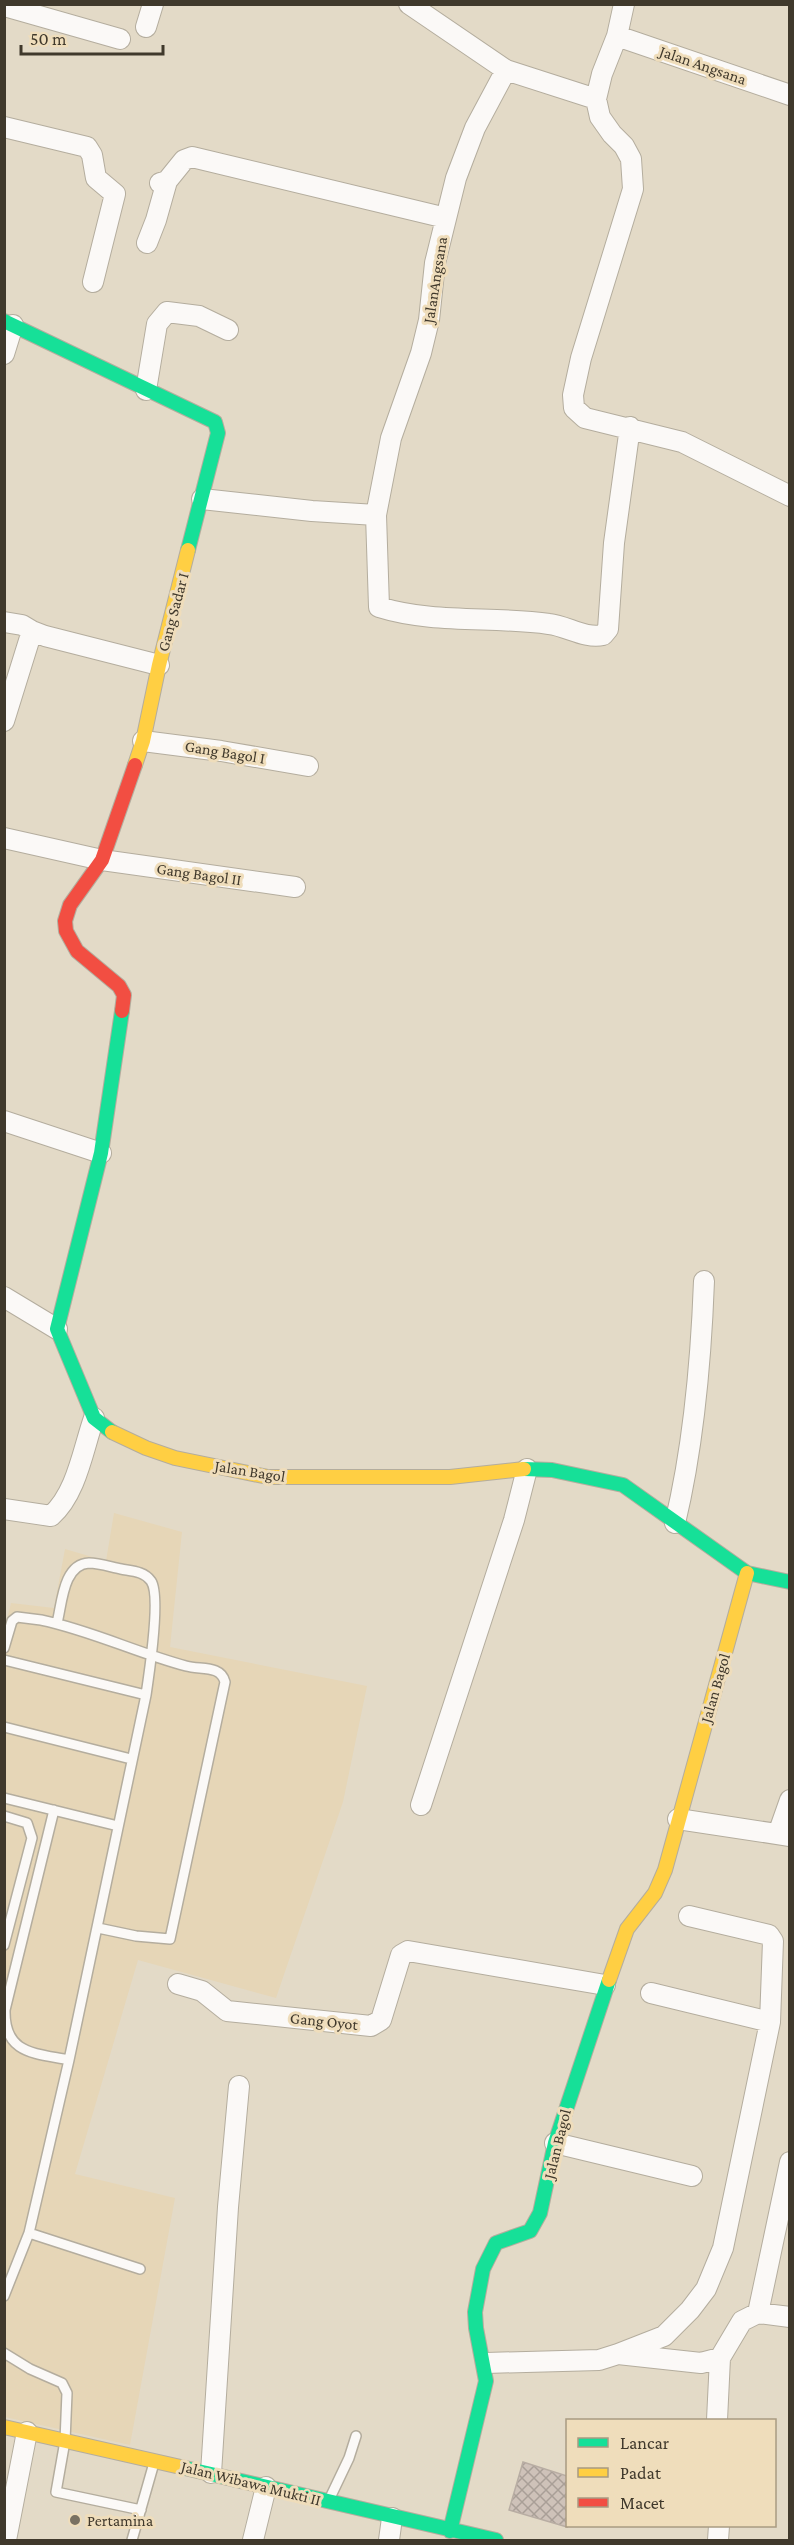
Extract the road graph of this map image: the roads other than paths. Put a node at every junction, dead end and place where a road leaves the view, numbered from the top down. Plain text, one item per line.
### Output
1 (153, 4) edge
2 (409, 4) edge
3 (624, 4) edge
4 (4, 6) edge
5 (146, 27) dead end
6 (617, 36) junction
7 (120, 39) dead end
8 (506, 70) junction
9 (789, 95) edge
10 (596, 99) junction
11 (4, 127) edge
12 (446, 218) junction
13 (147, 243) dead end
14 (93, 282) dead end
15 (9, 323) edge
16 (228, 330) dead end
17 (4, 354) edge
18 (146, 390) junction
19 (630, 428) junction
20 (789, 496) edge
21 (202, 499) junction
22 (376, 514) junction
23 (4, 622) edge
24 (32, 631) junction
25 (159, 665) junction
26 (4, 721) edge
27 (143, 741) junction
28 (308, 766) dead end
29 (4, 838) edge
30 (102, 860) junction
31 (295, 887) dead end
32 (5, 1126) edge
33 (101, 1153) junction
34 (704, 1281) dead end
35 (4, 1298) edge
36 (57, 1329) junction
37 (94, 1418) junction
38 (526, 1469) junction
39 (4, 1509) edge
40 (675, 1523) junction
41 (747, 1574) junction
42 (789, 1582) edge
43 (57, 1623) junction
44 (4, 1648) edge
45 (152, 1655) junction
46 (4, 1660) edge
47 (146, 1695) junction
48 (4, 1727) edge
49 (131, 1759) junction
50 (4, 1798) edge
51 (789, 1800) edge
52 (421, 1805) dead end
53 (54, 1810) junction
54 (4, 1816) edge
55 (678, 1819) junction
56 (118, 1826) junction
57 (784, 1835) edge
58 (4, 1905) edge
59 (15, 1908) junction
60 (689, 1916) dead end
61 (98, 1928) junction
62 (4, 1945) edge
63 (178, 1984) dead end
64 (605, 1985) junction
65 (651, 1993) dead end
66 (770, 2022) junction
67 (69, 2060) junction
68 (239, 2086) dead end
69 (555, 2143) junction
70 (789, 2162) edge
71 (692, 2176) dead end
72 (29, 2233) junction
73 (140, 2269) dead end
74 (4, 2296) edge
75 (758, 2313) junction
76 (789, 2317) edge
77 (4, 2353) edge
78 (618, 2354) junction
79 (720, 2358) junction
80 (486, 2363) junction
81 (717, 2419) edge
82 (4, 2427) edge
83 (27, 2432) junction
84 (356, 2436) dead end
85 (65, 2441) junction
86 (155, 2461) junction
87 (211, 2473) junction
88 (266, 2487) junction
89 (328, 2502) junction
90 (141, 2510) junction
91 (392, 2518) junction
92 (450, 2531) junction
93 (6, 2541) edge
94 (132, 2541) edge
95 (253, 2541) edge
96 (389, 2541) edge
97 (496, 2541) edge

1 - 5 street
2 - 8 street
3 - 6 street
4 - 7 street
6 - 9 street, Jalan Angsana
6 - 10 street
8 - 10 street
8 - 12 street, JalanAngsana
10 - 19 street
11 - 14 street
12 - 13 street
12 - 22 street, JalanAngsana
15 - 17 street
15 - 18 street, Gang Sadar I
16 - 18 street
18 - 21 street, Gang Sadar I
19 - 20 street
19 - 22 street, JalanAngsana
21 - 22 street
21 - 25 street, Gang Sadar I
23 - 24 street
24 - 25 street
24 - 26 street
25 - 27 street, Gang Sadar I
27 - 28 street, Gang Bagol I
27 - 30 street, Gang Sadar I
29 - 30 street, Gang Bagol II
30 - 31 street, Gang Bagol II
30 - 33 street, Gang Sadar I
32 - 33 street
33 - 36 street
34 - 40 street
35 - 36 street
36 - 37 street, Jalan Bagol
37 - 38 street, Jalan Bagol
37 - 39 street
38 - 40 street, Jalan Bagol
38 - 52 street
40 - 41 street, Jalan Bagol
41 - 42 street
41 - 55 street, Jalan Bagol
43 - 44 lane
43 - 45 lane
43 - 45 lane
45 - 47 lane
45 - 61 lane
46 - 47 lane
47 - 49 lane
48 - 49 lane
49 - 56 lane
50 - 53 lane
51 - 57 street
53 - 56 lane
53 - 67 lane
54 - 59 lane
55 - 57 street
55 - 64 street, Jalan Bagol
56 - 61 lane
58 - 59 lane
59 - 62 lane
60 - 66 street
61 - 67 lane
63 - 64 street, Gang Oyot
64 - 69 street, Jalan Bagol
65 - 66 street
66 - 78 street
67 - 72 lane
68 - 87 street
69 - 71 street
69 - 80 street, Jalan Bagol
70 - 75 street
72 - 73 lane
72 - 74 lane
75 - 76 street
75 - 79 street
77 - 85 lane
78 - 79 street
78 - 80 street
79 - 81 street
80 - 92 street, Jalan Bagol
82 - 83 street, Jalan Wibawa Mukti II
83 - 85 street, Jalan Wibawa Mukti II
83 - 93 street
84 - 89 lane
85 - 86 street, Jalan Wibawa Mukti II
85 - 90 lane
86 - 87 street, Jalan Wibawa Mukti II
86 - 90 lane
87 - 88 street, Jalan Wibawa Mukti II
88 - 89 street, Jalan Wibawa Mukti II
88 - 95 street
89 - 91 street, Jalan Wibawa Mukti II
90 - 94 lane
91 - 92 street, Jalan Wibawa Mukti II
91 - 96 street
92 - 97 street, Jalan Wibawa Mukti II

